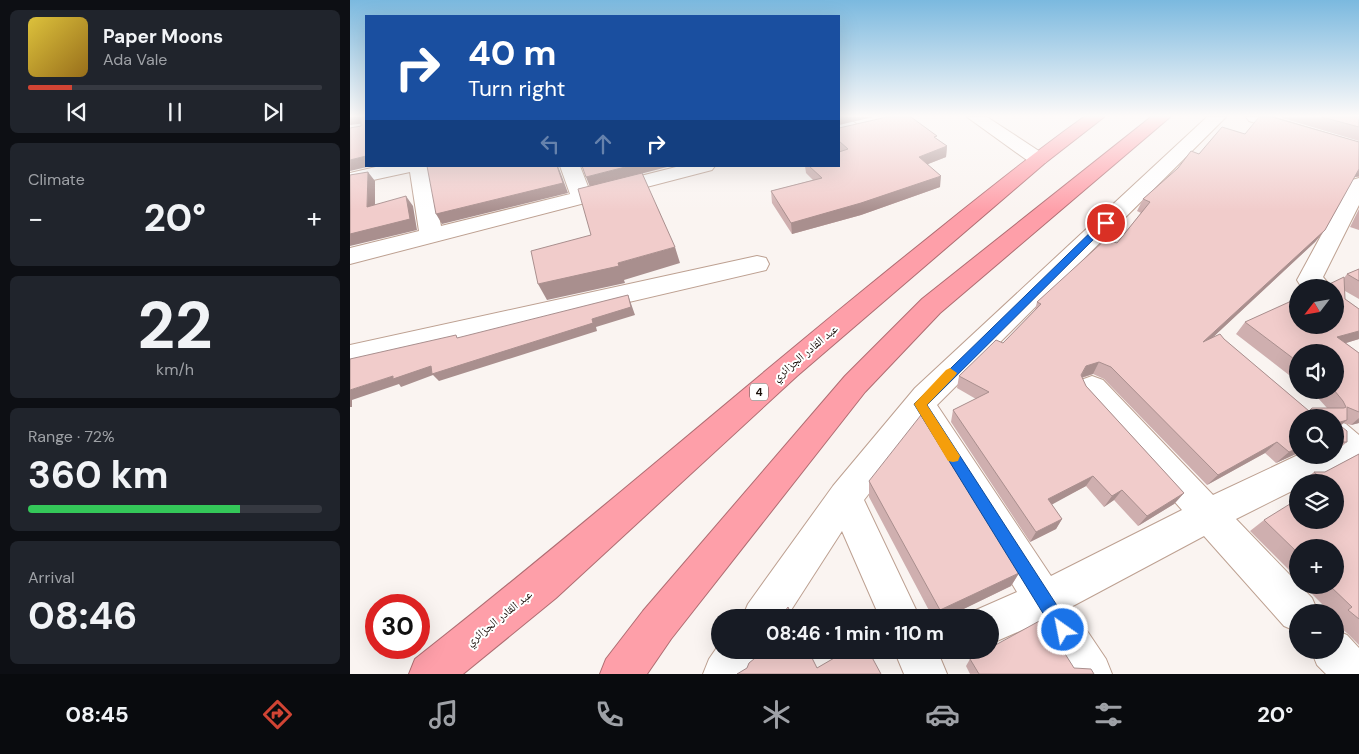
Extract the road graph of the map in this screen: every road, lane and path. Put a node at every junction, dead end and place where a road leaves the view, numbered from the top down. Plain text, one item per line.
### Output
1 (1022, 148) edge
2 (1052, 148) edge
3 (1123, 148) edge
4 (1184, 148) edge
5 (1038, 159) junction
6 (404, 167) edge
7 (419, 167) edge
8 (570, 167) edge
9 (702, 167) edge
10 (350, 179) edge
11 (1359, 184) edge
12 (582, 198) junction
13 (431, 236) junction
14 (350, 256) edge
15 (757, 264) dead end
16 (1310, 279) edge
17 (350, 356) edge
18 (1092, 388) dead end
19 (920, 404) junction
20 (1345, 447) edge
21 (845, 497) junction
22 (1208, 515) junction
23 (1044, 600) junction
24 (1291, 604) edge
25 (768, 609) edge
26 (896, 609) edge
27 (999, 620) edge
28 (734, 659) edge
29 (1340, 659) edge
30 (430, 674) edge
31 (621, 674) edge
32 (724, 674) edge
33 (1092, 674) edge
34 (1354, 674) edge

1 - 5 street
2 - 5 highway, عبد القادر الجزائري / 4
3 - 31 highway
4 - 19 street
5 - 30 highway, عبد القادر الجزائري / 4
6 - 10 street
7 - 13 street
8 - 12 street
9 - 12 street
11 - 16 street
12 - 13 street
13 - 14 street
15 - 17 street
18 - 22 street
19 - 21 street
19 - 23 street
20 - 22 street
21 - 25 street
21 - 26 street
22 - 23 street
22 - 24 street
23 - 27 street
23 - 33 street
28 - 32 street
29 - 34 street

